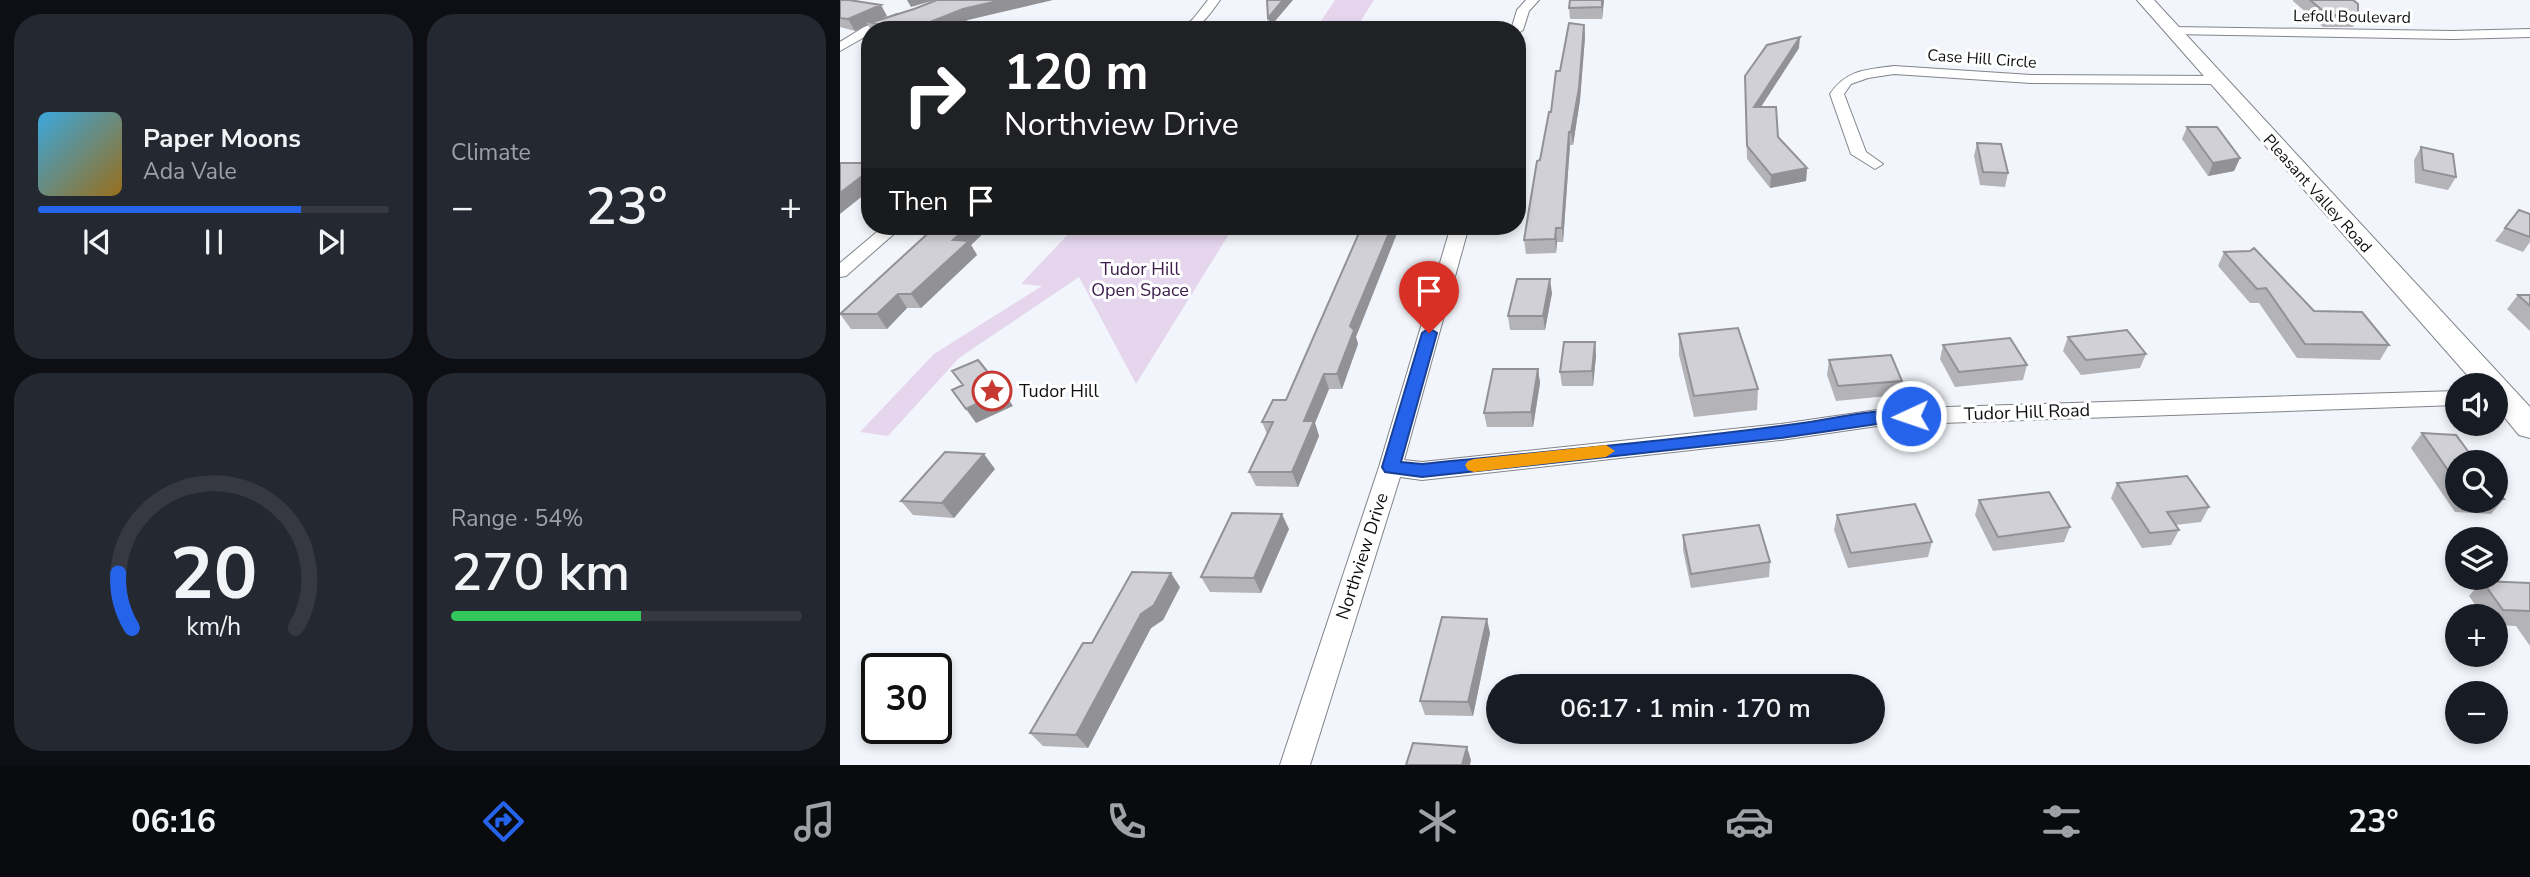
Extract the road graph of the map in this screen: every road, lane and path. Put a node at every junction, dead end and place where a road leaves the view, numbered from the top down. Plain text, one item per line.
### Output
1 (1214, 0) edge
2 (1533, 0) edge
3 (2145, 0) edge
4 (913, 13) edge
5 (892, 21) edge
6 (1198, 21) edge
7 (1520, 21) edge
8 (2174, 32) junction
9 (2530, 33) edge
10 (861, 34) edge
11 (840, 47) edge
12 (2216, 80) junction
13 (1875, 164) dead end
14 (883, 235) edge
15 (1457, 235) edge
16 (840, 272) edge
17 (2481, 373) edge
18 (2445, 398) edge
19 (2508, 403) edge
20 (2530, 427) edge
21 (1391, 467) junction
22 (1295, 765) edge

1 - 6 street
2 - 7 street
3 - 8 main road, Pleasant Valley Road
4 - 5 street
8 - 9 street, Lefoll Boulevard
8 - 12 main road, Pleasant Valley Road
10 - 11 street
12 - 13 street, Case Hill Circle
12 - 17 main road, Pleasant Valley Road
14 - 16 street
15 - 21 street, Northview Drive
18 - 21 street, Tudor Hill Road
19 - 20 main road, Pleasant Valley Road
21 - 22 street, Northview Drive

